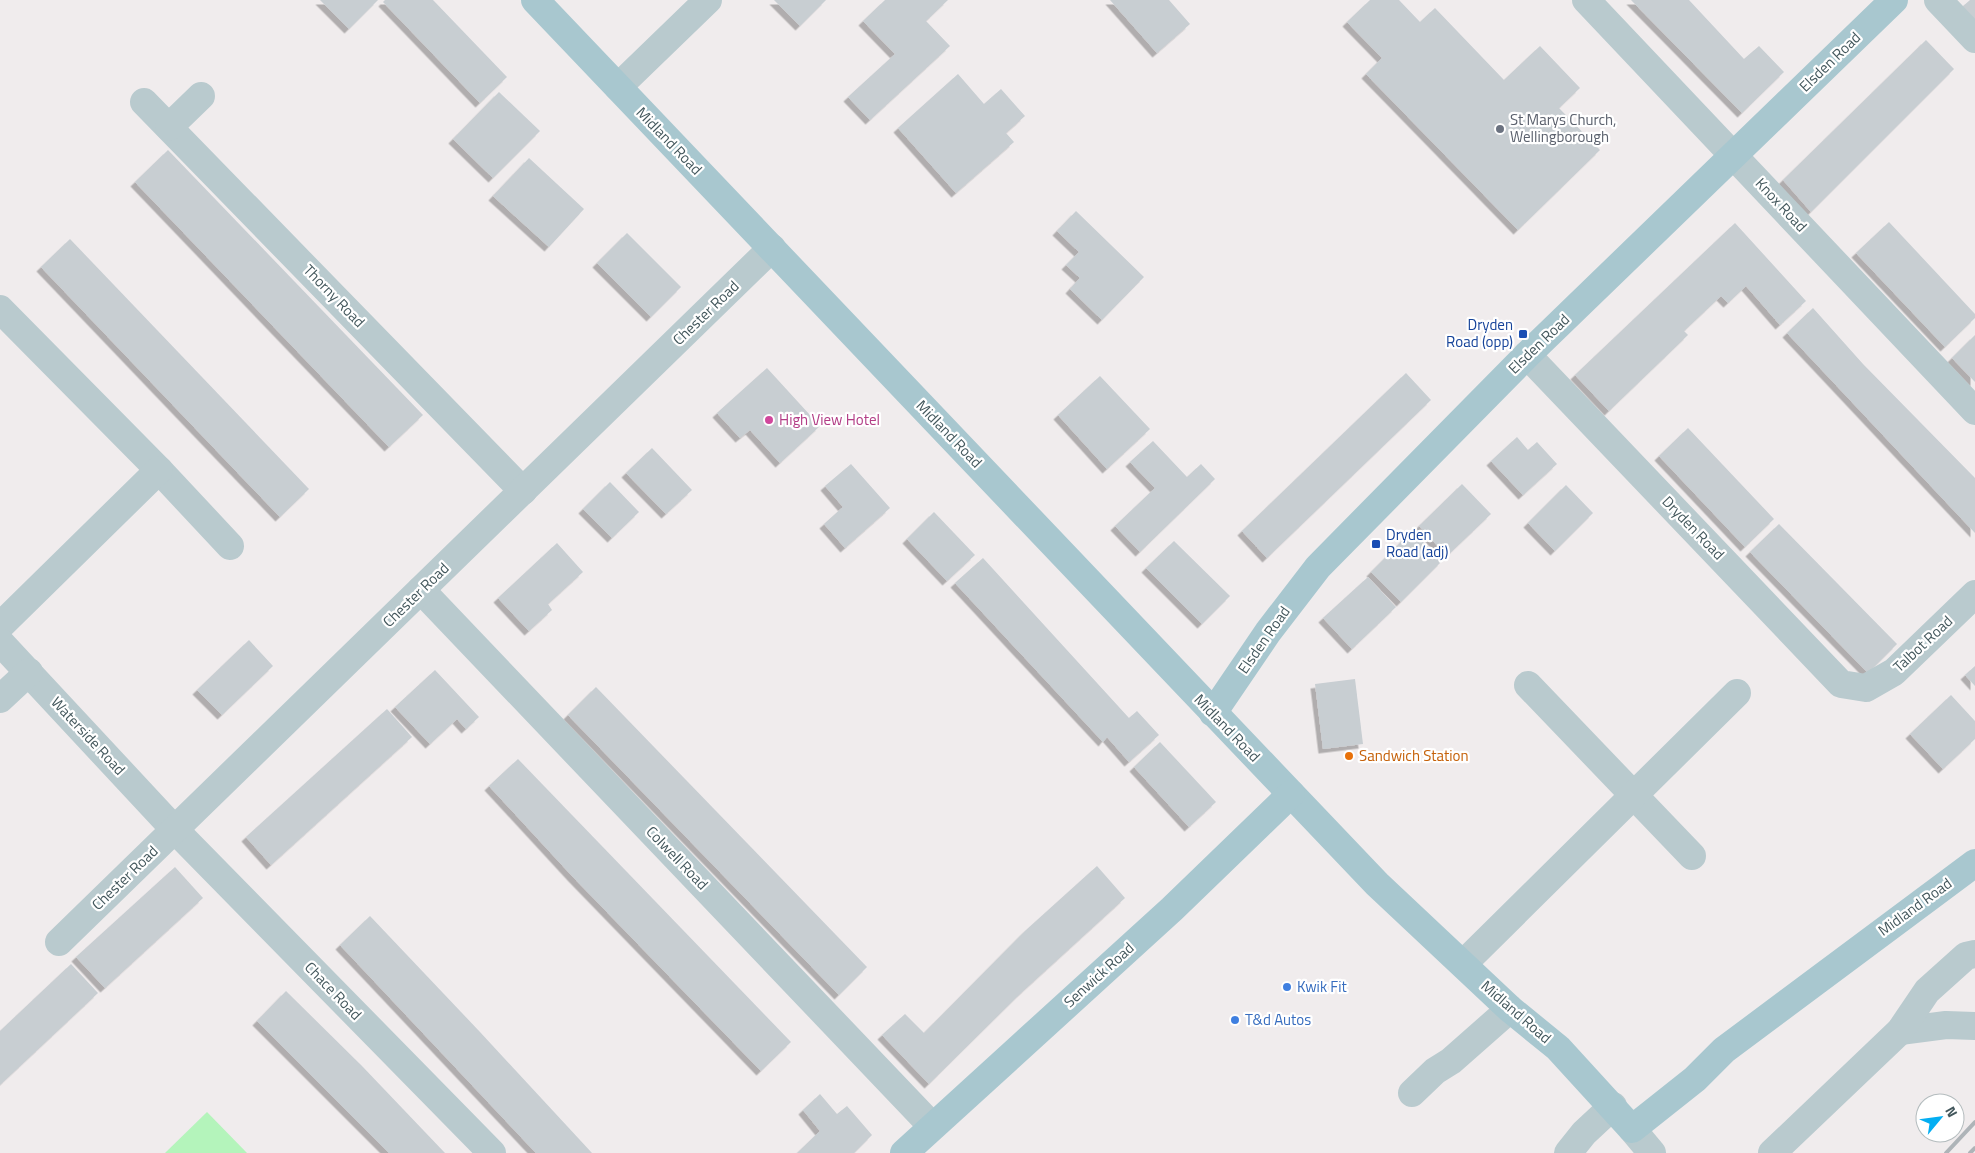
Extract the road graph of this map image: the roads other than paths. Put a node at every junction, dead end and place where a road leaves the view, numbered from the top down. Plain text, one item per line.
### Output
1 (535, 0) edge
2 (708, 0) edge
3 (1586, 0) edge
4 (1894, 0) edge
5 (1938, 0) edge
6 (1975, 39) edge
7 (618, 87) junction
8 (201, 96) dead end
9 (144, 102) dead end
10 (169, 127) junction
11 (1734, 154) junction
12 (772, 248) junction
13 (0, 309) edge
14 (1527, 355) junction
15 (1975, 411) edge
16 (159, 470) junction
17 (523, 490) junction
18 (230, 546) dead end
19 (421, 590) junction
20 (1975, 594) edge
21 (0, 626) edge
22 (0, 642) edge
23 (28, 672) junction
24 (1528, 685) dead end
25 (1866, 688) joint
26 (1737, 693) dead end
27 (0, 699) edge
28 (1213, 713) junction
29 (1291, 794) junction
30 (1634, 796) junction
31 (175, 830) junction
32 (1692, 856) dead end
33 (1975, 863) edge
34 (59, 942) dead end
35 (1975, 954) edge
36 (1463, 964) junction
37 (1510, 1009) junction
38 (1975, 1026) edge
39 (1900, 1031) junction
40 (1412, 1093) dead end
41 (1613, 1106) junction
42 (932, 1126) junction
43 (1632, 1129) junction
44 (492, 1153) edge
45 (904, 1153) edge
46 (1568, 1153) edge
47 (1652, 1153) edge
48 (1772, 1153) edge

1 - 7 main road, Midland Road
2 - 7 street
3 - 11 street, Knox Road
4 - 11 main road, Elsden Road
5 - 6 street
7 - 12 main road, Midland Road
8 - 10 street
9 - 10 street, Thorny Road
10 - 17 street, Thorny Road
11 - 14 main road, Elsden Road
11 - 15 street, Knox Road
12 - 17 street, Chester Road
12 - 28 main road, Midland Road
13 - 16 street
14 - 25 street, Dryden Road
14 - 28 main road, Elsden Road
16 - 18 street
16 - 21 street
17 - 19 street, Chester Road
19 - 31 street, Chester Road
19 - 42 street, Colwell Road
20 - 25 street, Talbot Road
22 - 23 street, Waterside Road
23 - 27 street
23 - 31 street, Waterside Road
24 - 30 street
26 - 30 street
28 - 29 main road, Midland Road
29 - 36 main road, Midland Road
29 - 42 main road, Senwick Road
30 - 32 street
30 - 36 street
31 - 34 street, Chester Road
31 - 44 street, Chace Road
33 - 43 main road, Midland Road
35 - 39 street
36 - 37 main road, Midland Road
37 - 40 street
37 - 41 main road, Midland Road
38 - 39 street
39 - 48 street
41 - 43 main road, Midland Road
41 - 46 street
42 - 45 main road, Senwick Road
43 - 47 street

